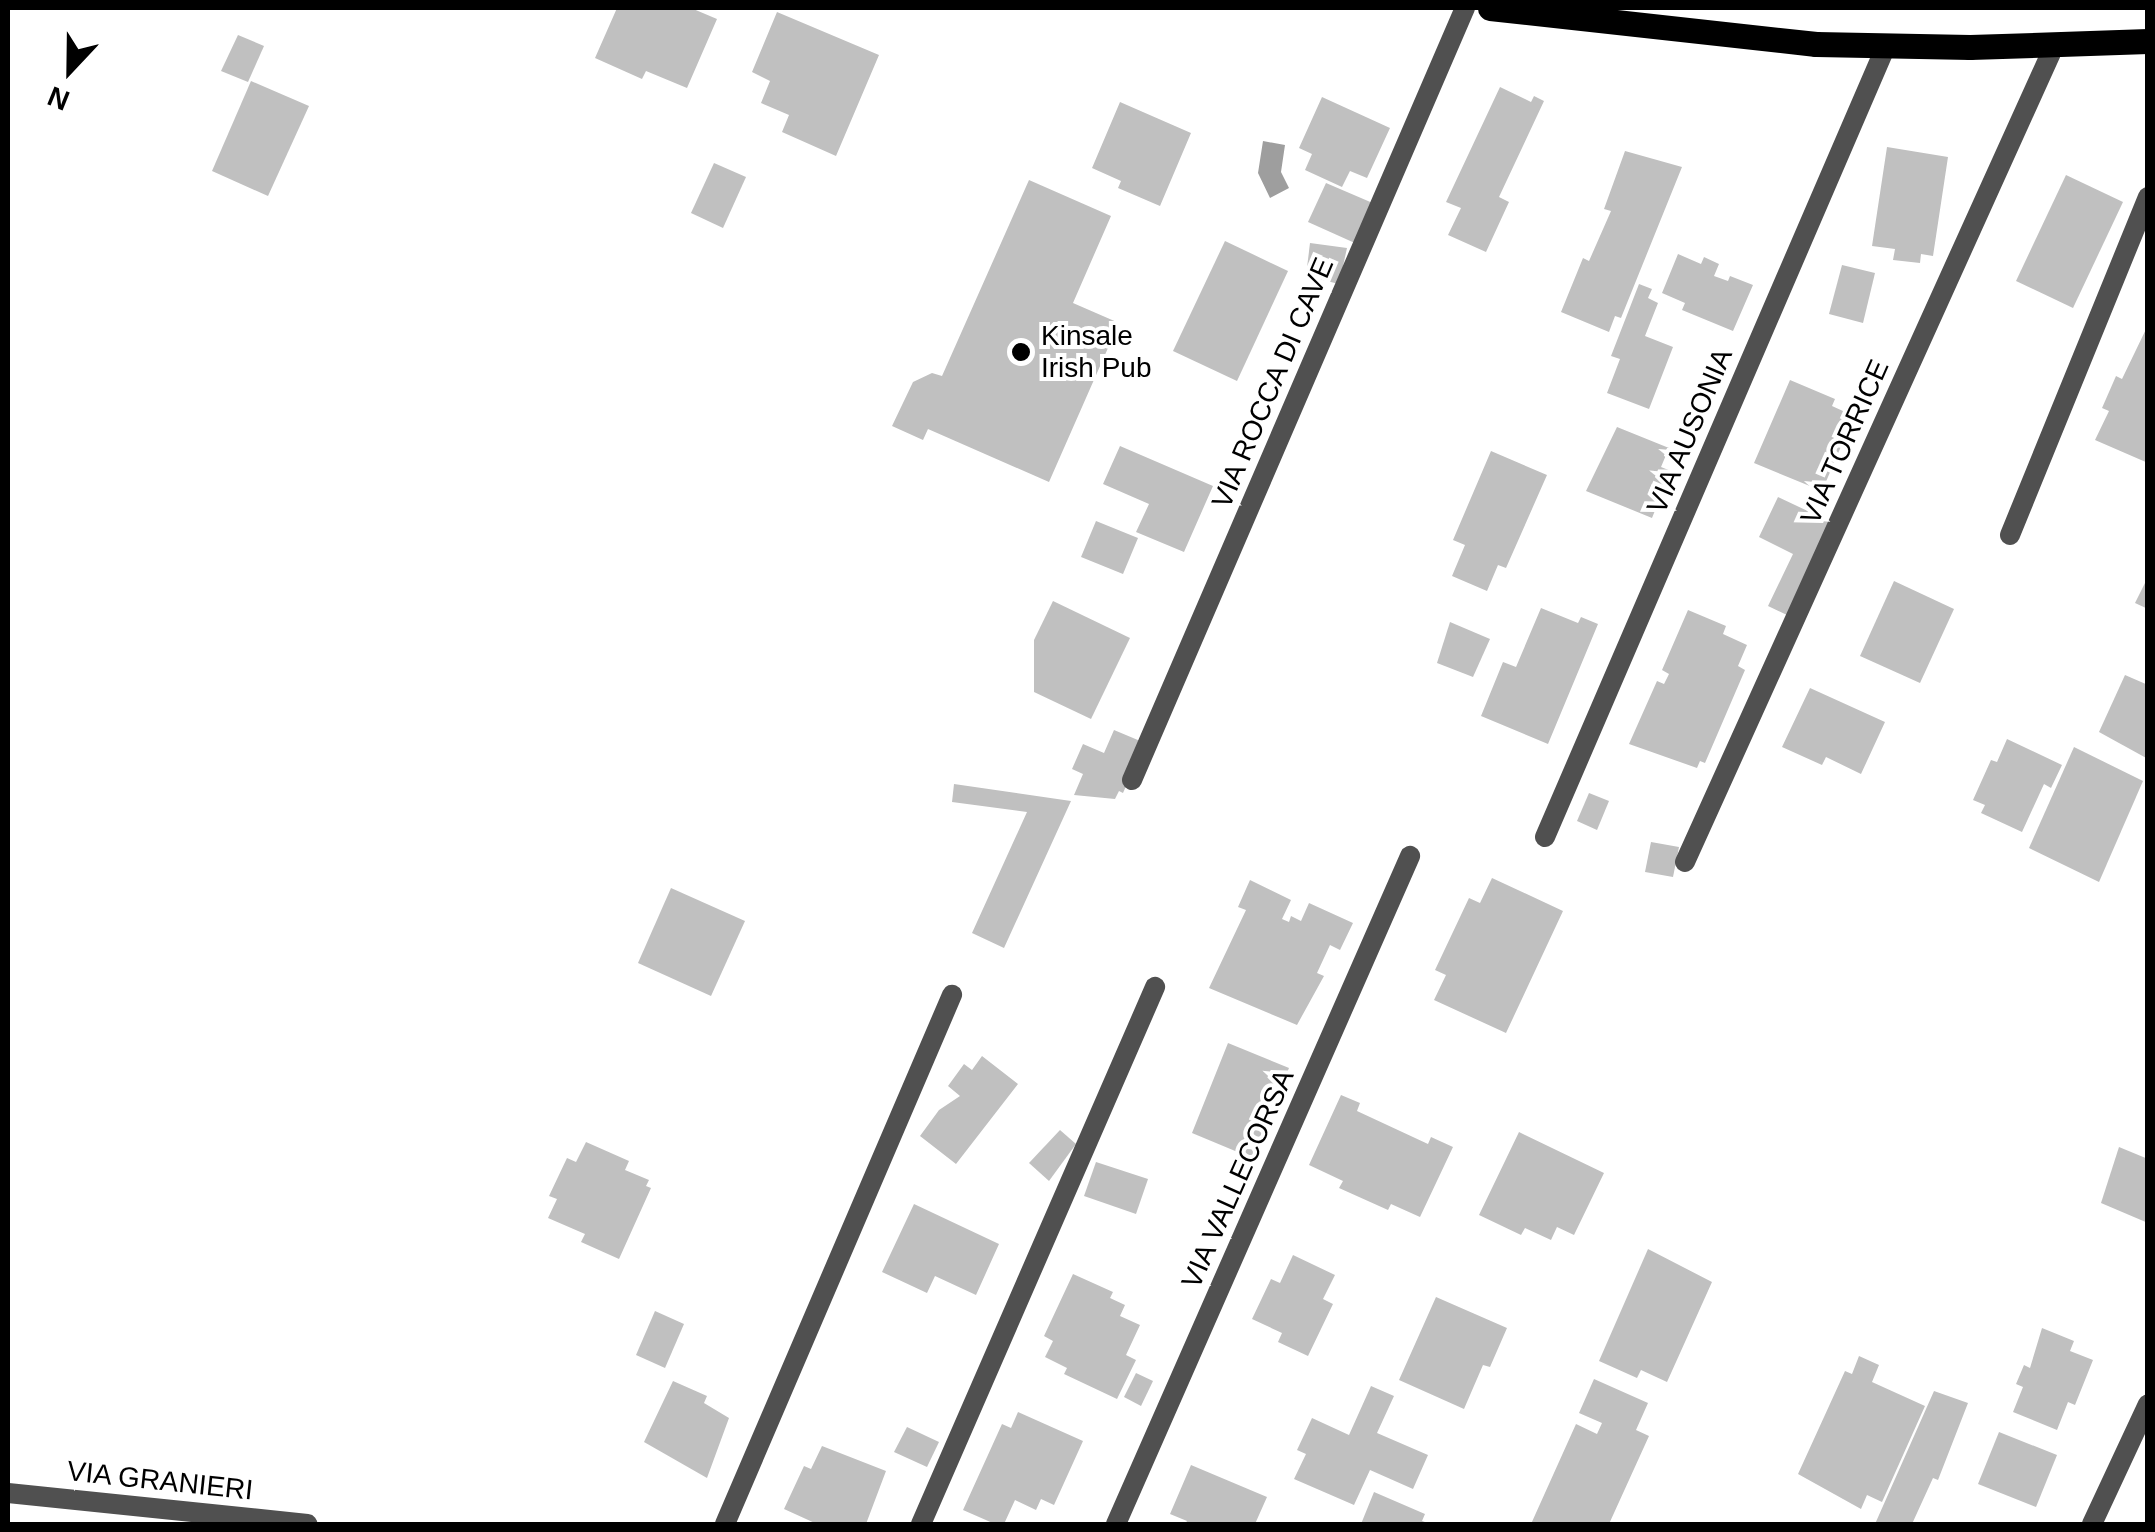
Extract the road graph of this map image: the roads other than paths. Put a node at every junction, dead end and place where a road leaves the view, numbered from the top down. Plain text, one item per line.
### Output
1 (1465, 8) edge
2 (1490, 8) edge
3 (2148, 40) edge
4 (2055, 44) junction
5 (1886, 46) junction
6 (2148, 196) edge
7 (2010, 535) dead end
8 (1132, 780) dead end
9 (1545, 837) dead end
10 (1410, 856) dead end
11 (1685, 862) dead end
12 (1155, 987) dead end
13 (952, 995) dead end
14 (2148, 1404) edge
15 (8, 1492) edge
16 (307, 1524) edge
17 (726, 1524) edge
18 (921, 1524) edge
19 (1116, 1524) edge
20 (2092, 1524) edge

1 - 8 street, VIA ROCCA DI CAVE
2 - 5 main road
3 - 4 main road
4 - 5 main road
4 - 11 street, VIA TORRICE
5 - 9 street, VIA AUSONIA
6 - 7 street
10 - 19 street, VIA VALLECORSA
12 - 18 street
13 - 17 street
14 - 20 street
15 - 16 street, VIA GRANIERI

